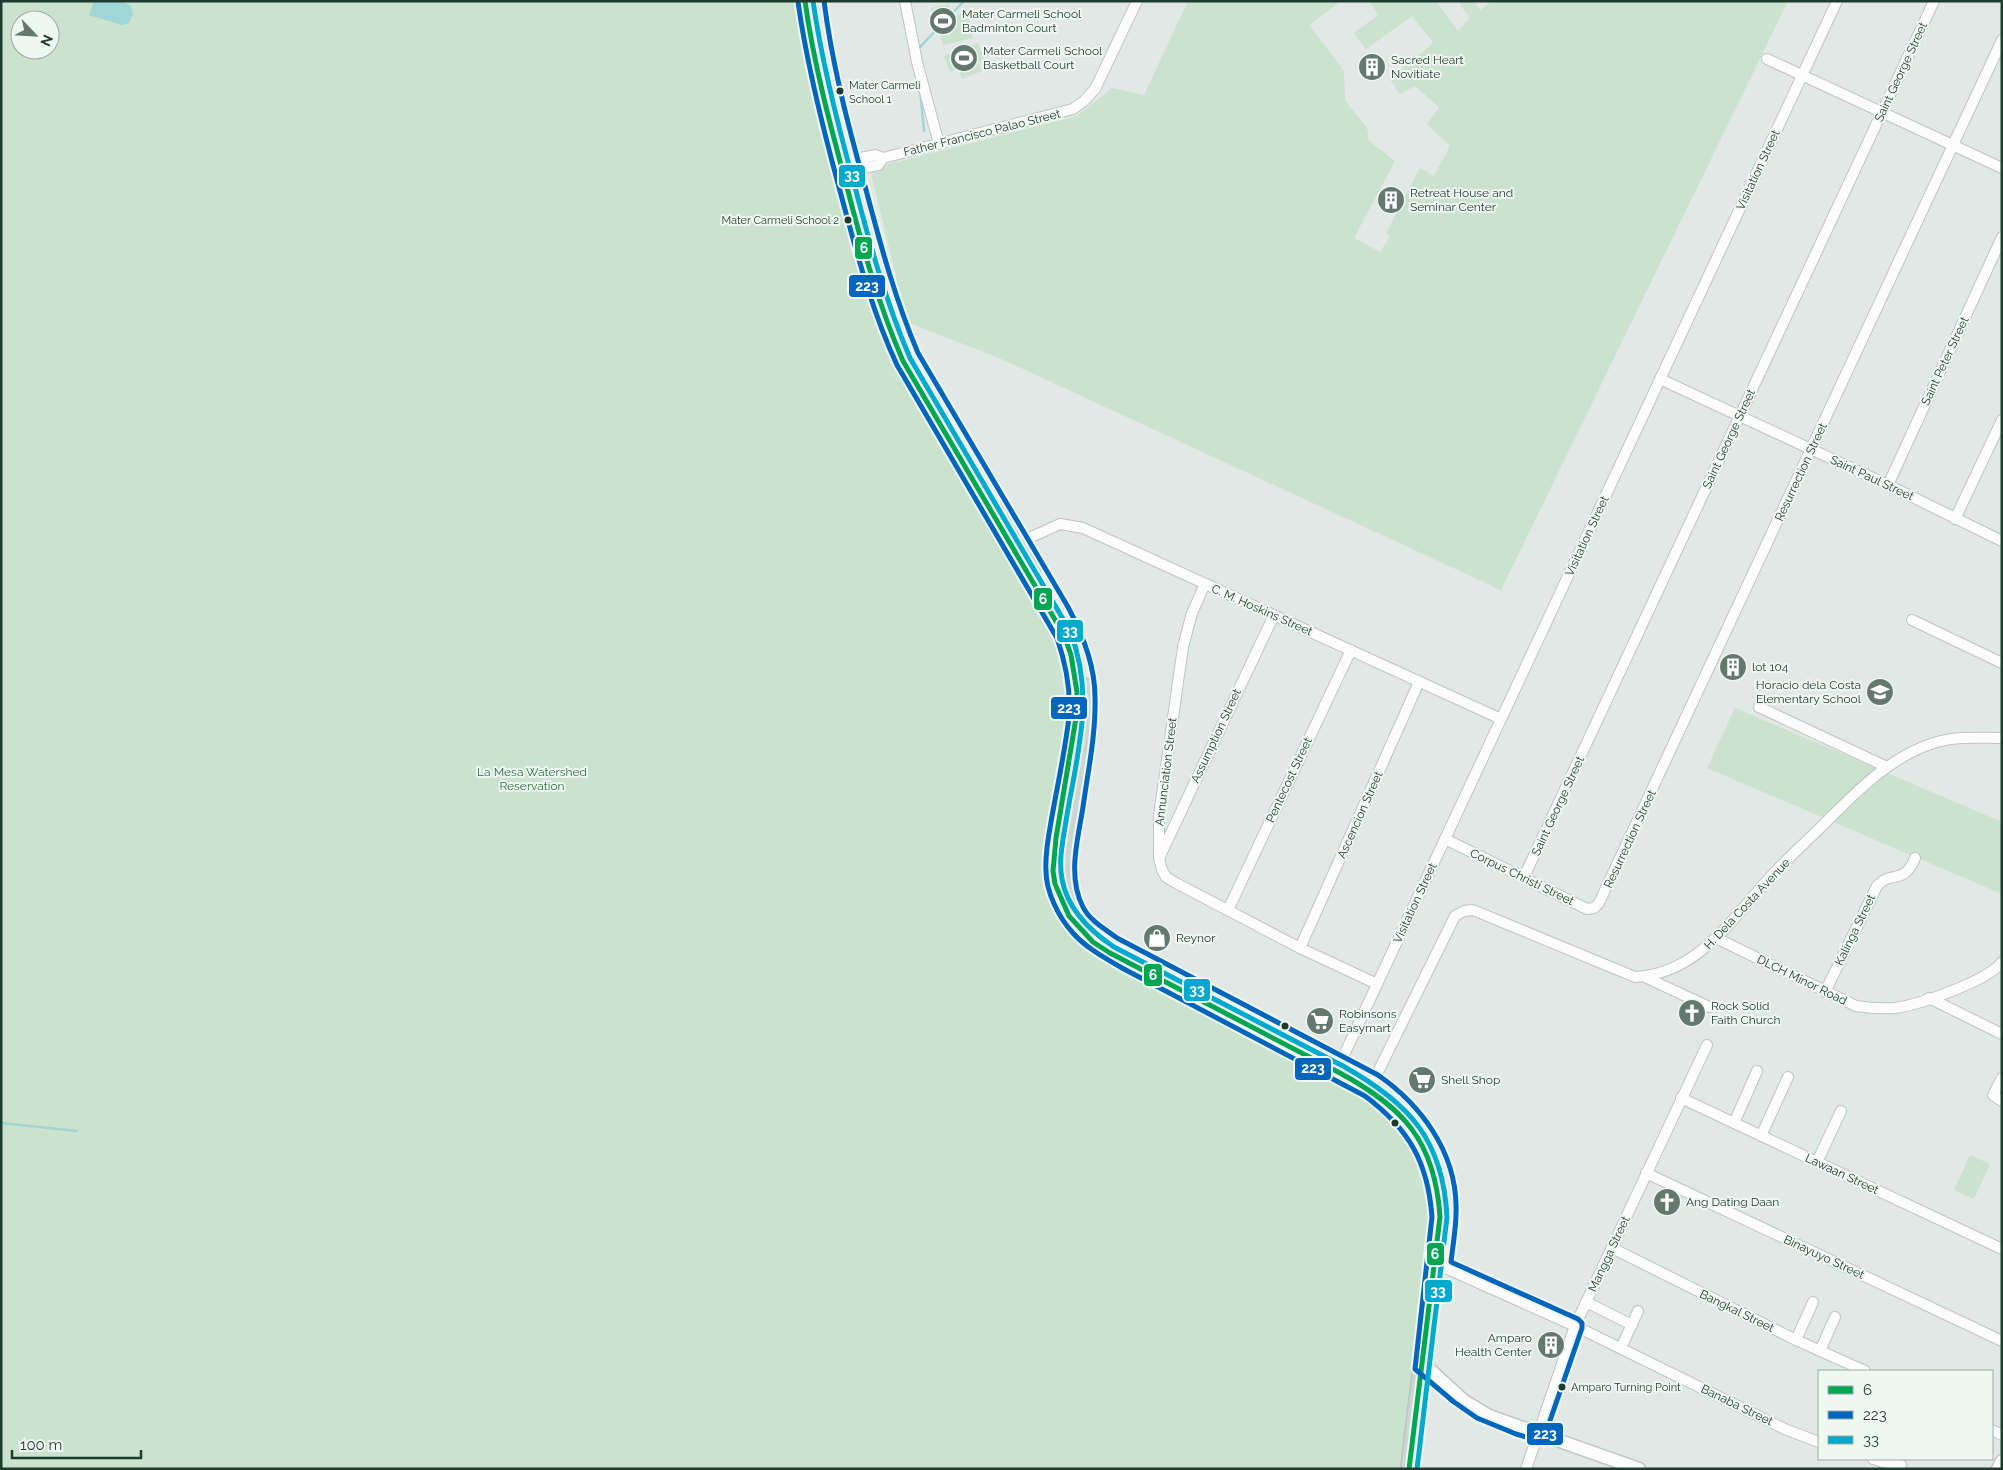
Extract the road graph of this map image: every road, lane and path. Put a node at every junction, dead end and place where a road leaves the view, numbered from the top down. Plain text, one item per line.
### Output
1 (805, 1) edge
2 (816, 1) edge
3 (905, 1) edge
4 (1837, 1) edge
5 (1934, 1) edge
6 (1133, 3) edge
7 (2002, 40) edge
8 (1767, 59) dead end
9 (1802, 75) junction
10 (1882, 112) junction
11 (939, 144) junction
12 (1953, 145) junction
13 (846, 166) junction
14 (2002, 168) edge
15 (2002, 237) edge
16 (1660, 379) junction
17 (1740, 416) junction
18 (2002, 420) edge
19 (1811, 449) junction
20 (1888, 484) junction
21 (1955, 519) junction
22 (2002, 540) edge
23 (1016, 544) junction
24 (1206, 584) junction
25 (1274, 615) junction
26 (1912, 620) dead end
27 (1351, 650) junction
28 (2002, 663) edge
29 (1419, 682) junction
30 (1758, 707) dead end
31 (1501, 719) junction
32 (2002, 738) edge
33 (1887, 767) junction
34 (1445, 839) junction
35 (1159, 858) junction
36 (1915, 858) dead end
37 (1524, 877) junction
38 (1599, 904) joint
39 (1228, 910) junction
40 (1716, 938) junction
41 (1300, 948) junction
42 (2002, 962) edge
43 (1645, 977) junction
44 (1377, 984) junction
45 (1825, 992) junction
46 (1949, 992) junction
47 (1928, 998) junction
48 (1710, 1007) dead end
49 (1948, 1008) junction
50 (2002, 1034) edge
51 (1707, 1045) dead end
52 (1338, 1067) junction
53 (1757, 1071) dead end
54 (1788, 1077) dead end
55 (2002, 1078) edge
56 (1371, 1086) junction
57 (1681, 1098) junction
58 (1998, 1098) edge
59 (1841, 1110) dead end
60 (1734, 1123) junction
61 (1761, 1136) junction
62 (1817, 1162) junction
63 (1646, 1173) junction
64 (1612, 1248) junction
65 (2002, 1249) edge
66 (1438, 1267) junction
67 (1586, 1302) junction
68 (1813, 1302) dead end
69 (1638, 1311) dead end
70 (1835, 1317) dead end
71 (1632, 1325) junction
72 (1575, 1326) junction
73 (1796, 1340) junction
74 (2002, 1341) edge
75 (1621, 1348) junction
76 (1820, 1351) junction
77 (1426, 1368) junction
78 (1863, 1370) edge
79 (1538, 1433) junction
80 (1818, 1442) edge
81 (1876, 1460) edge
82 (2002, 1461) edge
83 (1904, 1464) edge
84 (1409, 1469) edge
85 (1419, 1469) edge
86 (1526, 1469) edge
87 (1639, 1469) edge
88 (1998, 1469) edge

1 - 13 main road
2 - 13 main road
3 - 11 street
4 - 9 street, Visitation Street
5 - 10 street, Saint George Street
6 - 11 street, Father Francisco Palao Street
7 - 12 street, Resurrection Street
8 - 9 street
9 - 10 street
9 - 16 street, Visitation Street
10 - 12 street
10 - 17 street, Saint George Street
11 - 13 street, Father Francisco Palao Street
12 - 14 street
12 - 19 street, Resurrection Street
13 - 23 main road
15 - 20 street, Saint Peter Street
16 - 17 street, Saint Paul Street
16 - 31 street, Visitation Street
17 - 19 street, Saint Paul Street
17 - 37 street, Saint George Street
18 - 21 street
19 - 20 street, Saint Paul Street
19 - 38 street, Resurrection Street
20 - 21 street, Saint Paul Street
21 - 22 street, Saint Paul Street
23 - 24 street, C. M. Hoskins Street
23 - 52 main road
24 - 25 street, C. M. Hoskins Street
24 - 35 street, Annunciation Street
25 - 27 street, C. M. Hoskins Street
25 - 35 street, Assumption Street
26 - 28 street
27 - 29 street, C. M. Hoskins Street
27 - 39 street, Pentecost Street
29 - 31 street, C. M. Hoskins Street
29 - 41 street, Ascencion Street
30 - 33 street
31 - 34 street, Visitation Street
32 - 33 street, H. Dela Costa Avenue
33 - 40 street, H. Dela Costa Avenue
34 - 37 street, Corpus Christi Street
34 - 44 street, Visitation Street
35 - 39 street, Annunciation Street
36 - 45 street, Kalinga Street
37 - 38 street, Corpus Christi Street
39 - 41 street, Annunciation Street
40 - 43 street, H. Dela Costa Avenue
40 - 45 street, DLCH Minor Road
41 - 44 street, Annunciation Street
42 - 46 street, DLCH Minor Road
43 - 48 street
43 - 56 street, H. Dela Costa Avenue
44 - 52 street, Visitation Street
45 - 47 street, DLCH Minor Road
46 - 47 street, DLCH Minor Road
46 - 49 street
47 - 49 street
49 - 50 street
51 - 57 street, Mangga Street
52 - 56 main road
53 - 60 street
54 - 61 street
55 - 58 street
56 - 66 main road
57 - 60 street, Lawaan Street
57 - 63 street, Mangga Street
59 - 62 street
60 - 61 street, Lawaan Street
61 - 62 street, Lawaan Street
62 - 65 street, Lawaan Street
63 - 64 street, Mangga Street
63 - 74 street, Binayuyo Street
64 - 67 street, Mangga Street
64 - 73 street, Bangkal Street
66 - 72 street, Banaba Street
66 - 77 main road
67 - 71 street
67 - 72 street, Mangga Street
68 - 73 street
69 - 71 street
70 - 76 street
71 - 75 street
72 - 75 street, Banaba Street
72 - 79 street, Mangga Street
73 - 76 street, Bangkal Street
75 - 80 street, Banaba Street
76 - 78 street, Bangkal Street
77 - 79 street
77 - 84 main road
77 - 85 main road
79 - 86 street, Mangga Street
79 - 87 street
81 - 83 street
82 - 88 street

